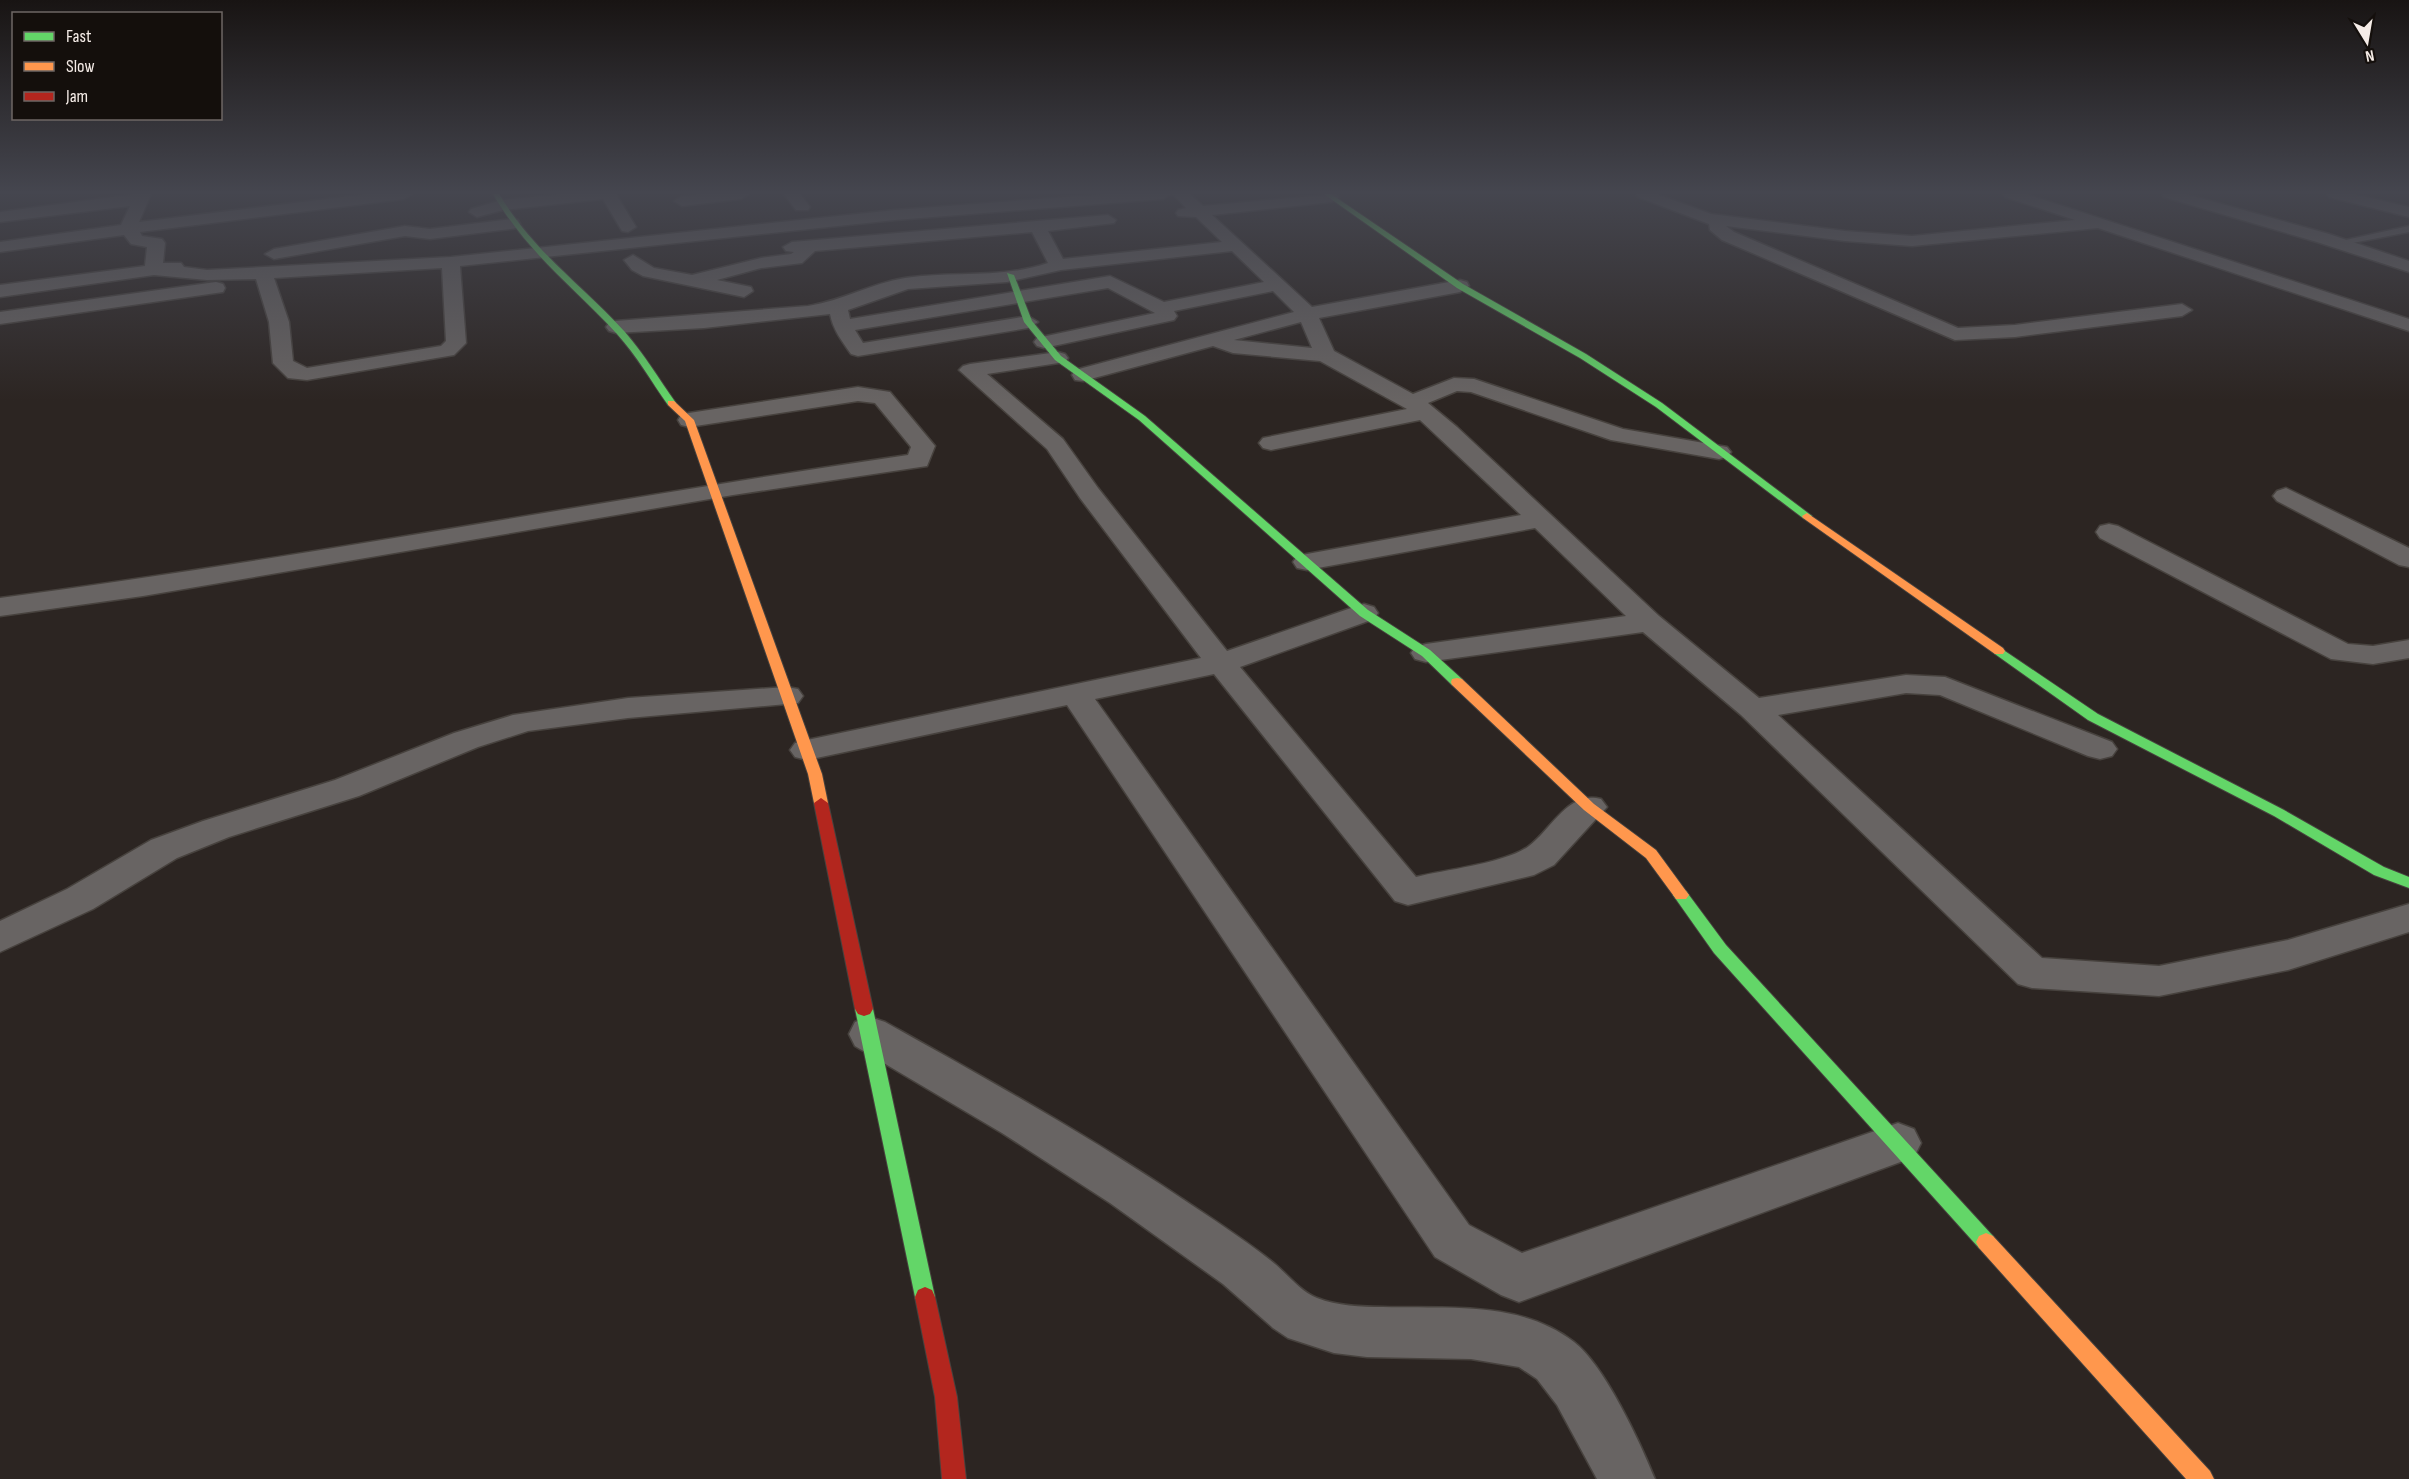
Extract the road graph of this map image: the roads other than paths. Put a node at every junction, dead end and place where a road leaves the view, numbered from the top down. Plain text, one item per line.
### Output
1 (154, 263) edge
2 (206, 263) edge
3 (436, 263) edge
4 (451, 263) edge
5 (547, 263) edge
6 (606, 263) edge
7 (636, 263) edge
8 (728, 263) edge
9 (773, 263) edge
10 (958, 263) edge
11 (1077, 263) edge
12 (1098, 263) edge
13 (1239, 263) edge
14 (1253, 263) edge
15 (1427, 263) edge
16 (1791, 263) edge
17 (2221, 263) edge
18 (927, 264) dead end
19 (1058, 265) joint
20 (1228, 265) dead end
21 (957, 266) junction
22 (552, 269) junction
23 (153, 270) junction
24 (732, 270) junction
25 (264, 275) junction
26 (1010, 275) junction
27 (1145, 277) dead end
28 (691, 281) junction
29 (1110, 282) junction
30 (897, 285) junction
31 (1277, 285) junction
32 (1460, 286) junction
33 (0, 291) edge
34 (744, 291) junction
35 (1019, 299) junction
36 (1162, 308) junction
37 (2182, 310) dead end
38 (1308, 314) junction
39 (747, 316) junction
40 (840, 317) junction
41 (0, 318) edge
42 (1028, 322) junction
43 (2409, 325) edge
44 (616, 327) junction
45 (1210, 338) junction
46 (1051, 350) junction
47 (1325, 355) junction
48 (1083, 375) junction
49 (1418, 407) junction
50 (689, 420) junction
51 (1271, 443) dead end
52 (1719, 452) junction
53 (715, 492) junction
54 (2286, 496) dead end
55 (1539, 519) junction
56 (2109, 532) dead end
57 (2409, 559) edge
58 (1307, 562) junction
59 (0, 607) edge
60 (1364, 613) junction
61 (1649, 622) junction
62 (2409, 649) edge
63 (1426, 653) junction
64 (1221, 663) junction
65 (1076, 694) junction
66 (787, 696) junction
67 (1752, 708) junction
68 (2100, 749) dead end
69 (807, 750) junction
70 (1589, 807) junction
71 (2409, 883) edge
72 (2409, 918) edge
73 (0, 938) edge
74 (870, 1034) junction
75 (1898, 1143) junction
76 (954, 1479) edge
77 (1627, 1479) edge
78 (2202, 1479) edge

1 - 23 street
2 - 23 street
3 - 25 street
4 - 25 street
5 - 22 street
6 - 22 street
7 - 28 street
8 - 24 street
9 - 24 street
10 - 21 street
11 - 19 street
12 - 29 street
13 - 20 street
14 - 31 street
15 - 32 street
16 - 37 street
17 - 43 street
18 - 30 street
19 - 26 street
21 - 26 street
21 - 30 street
22 - 44 street
23 - 25 street
23 - 33 street
24 - 28 street
24 - 34 street
25 - 41 street
26 - 35 street
27 - 29 street
28 - 34 street
29 - 35 street
29 - 36 street
30 - 40 street
31 - 36 street
31 - 38 street
32 - 38 street
32 - 52 street
34 - 39 street
35 - 40 street
35 - 42 street
36 - 46 street
38 - 45 street
38 - 47 street
39 - 40 street
39 - 44 street
40 - 42 street
42 - 46 street
44 - 50 street
45 - 47 street
45 - 48 street
46 - 48 street
46 - 64 street
47 - 49 street
48 - 58 street
49 - 51 street
49 - 52 street
49 - 55 street
50 - 53 street
50 - 53 street
52 - 71 street
53 - 59 street
53 - 66 street
54 - 57 street
55 - 58 street
55 - 61 street
56 - 62 street
58 - 60 street
60 - 63 street
60 - 64 street
61 - 63 street
61 - 67 street
63 - 70 street
64 - 65 street
64 - 70 street
65 - 69 street
65 - 75 street
66 - 69 street
66 - 73 street
67 - 68 street
67 - 72 street
69 - 74 street
70 - 75 street
74 - 76 street
74 - 77 street
75 - 78 street

